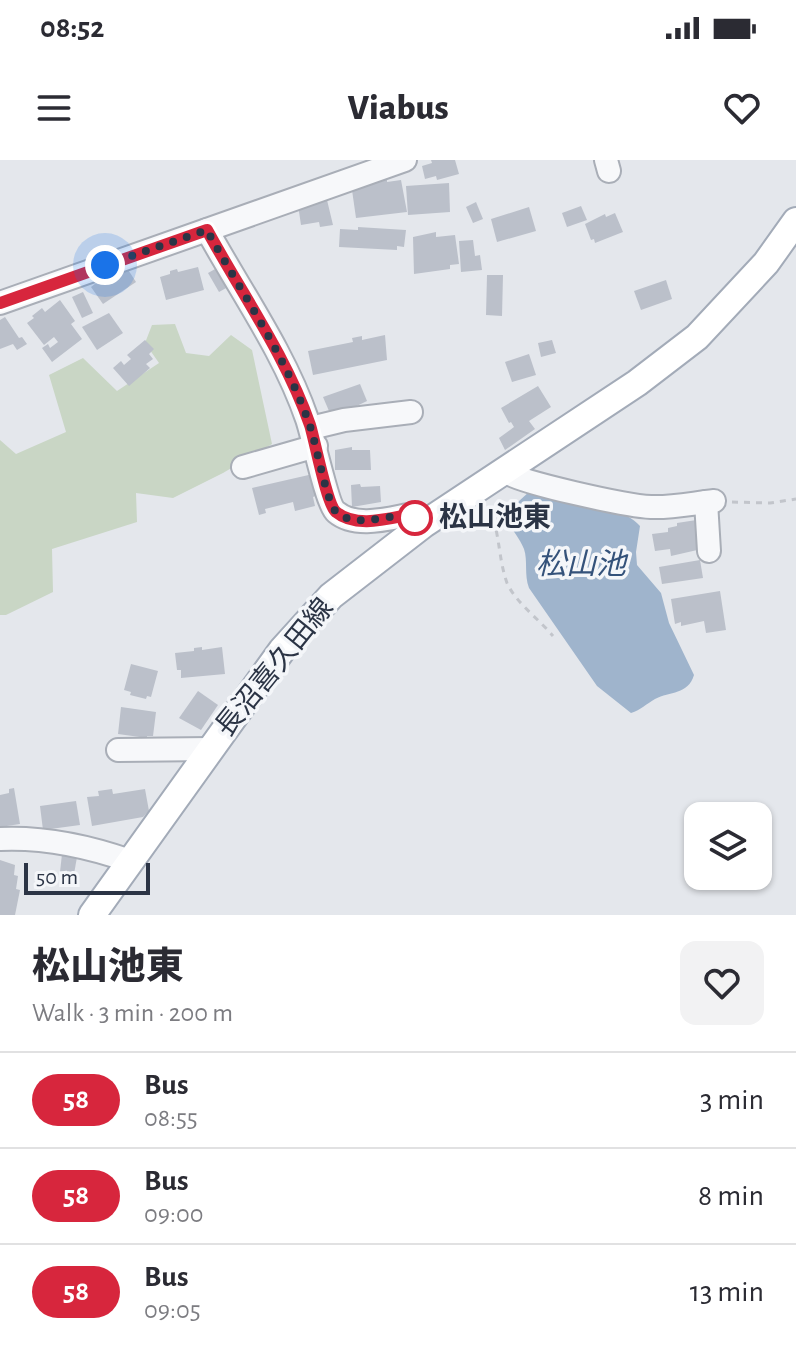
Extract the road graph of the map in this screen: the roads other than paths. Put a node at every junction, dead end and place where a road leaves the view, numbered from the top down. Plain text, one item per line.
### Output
1 (405, 160) edge
2 (796, 221) edge
3 (207, 230) junction
4 (0, 303) edge
5 (411, 412) dead end
6 (313, 437) junction
7 (243, 467) dead end
8 (504, 471) junction
9 (424, 524) junction
10 (709, 551) dead end
11 (211, 749) junction
12 (118, 750) dead end
13 (0, 839) edge
14 (130, 861) junction
15 (92, 915) edge

1 - 3 street
2 - 8 main road, 長沼喜久田線
3 - 4 street
3 - 6 street
5 - 6 street
6 - 7 street
6 - 9 street
8 - 9 main road, 長沼喜久田線
8 - 10 street
9 - 11 main road, 長沼喜久田線
11 - 12 street
11 - 14 main road, 長沼喜久田線
13 - 14 street
14 - 15 main road, 長沼喜久田線

